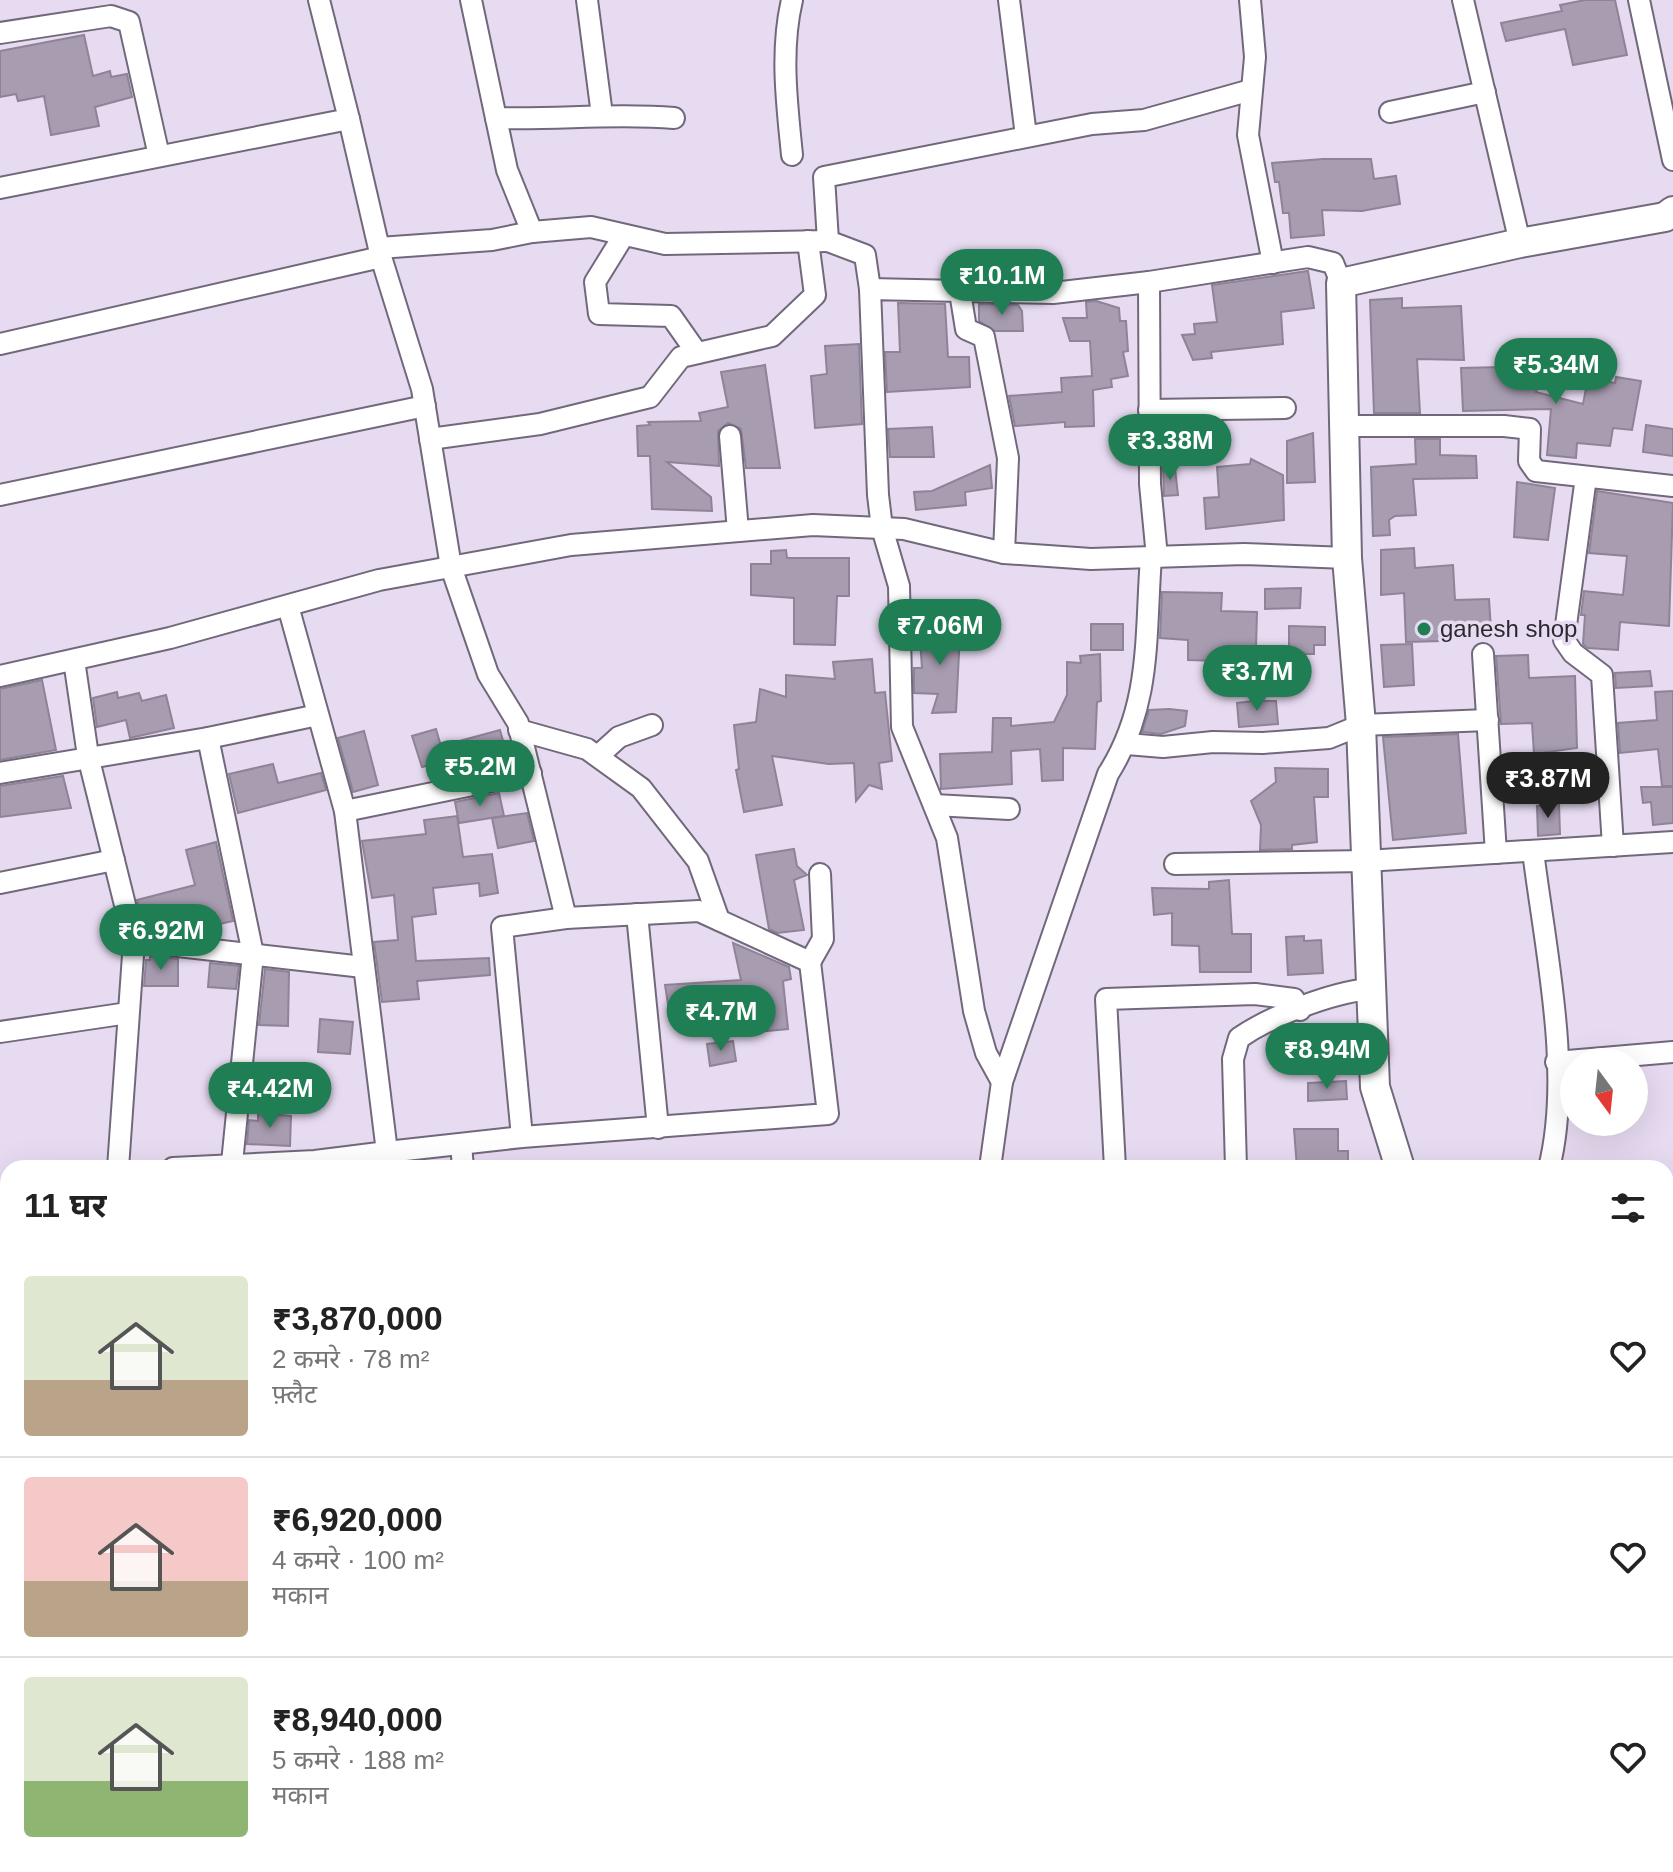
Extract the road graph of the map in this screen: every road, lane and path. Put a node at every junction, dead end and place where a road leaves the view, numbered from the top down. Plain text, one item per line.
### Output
1 (125, 0) edge
2 (319, 0) edge
3 (471, 0) edge
4 (587, 0) edge
5 (792, 0) edge
6 (1009, 0) edge
7 (1250, 0) edge
8 (1463, 0) edge
9 (1639, 0) edge
10 (129, 22) junction
11 (0, 33) edge
12 (1251, 90) junction
13 (1485, 92) junction
14 (1390, 112) dead end
15 (602, 115) junction
16 (496, 118) junction
17 (674, 118) dead end
18 (349, 119) junction
19 (1026, 136) junction
20 (792, 155) dead end
21 (159, 156) junction
22 (1673, 160) edge
23 (0, 188) edge
24 (1670, 216) edge
25 (532, 232) junction
26 (624, 235) junction
27 (818, 241) junction
28 (1520, 243) junction
29 (380, 252) junction
30 (1273, 263) junction
31 (1149, 282) junction
32 (1341, 283) junction
33 (870, 289) junction
34 (960, 292) junction
35 (0, 344) edge
36 (697, 353) junction
37 (425, 406) junction
38 (1285, 408) dead end
39 (1149, 410) junction
40 (1343, 426) junction
41 (730, 436) dead end
42 (430, 439) junction
43 (1586, 477) junction
44 (1673, 486) edge
45 (0, 495) edge
46 (882, 528) junction
47 (738, 531) junction
48 (1004, 553) junction
49 (1154, 557) junction
50 (1347, 558) junction
51 (451, 567) junction
52 (288, 606) junction
53 (1483, 654) dead end
54 (74, 660) junction
55 (0, 676) edge
56 (318, 715) junction
57 (1488, 720) junction
58 (652, 725) dead end
59 (1361, 725) junction
60 (519, 730) junction
61 (208, 738) junction
62 (1127, 744) junction
63 (88, 756) junction
64 (598, 756) junction
65 (0, 773) edge
66 (531, 773) junction
67 (934, 805) junction
68 (1009, 809) dead end
69 (345, 811) junction
70 (1673, 842) edge
71 (1613, 846) junction
72 (1533, 851) junction
73 (1496, 853) junction
74 (114, 860) junction
75 (1366, 861) junction
76 (1175, 864) dead end
77 (820, 874) dead end
78 (0, 883) edge
79 (637, 914) junction
80 (566, 918) junction
81 (719, 920) junction
82 (134, 941) junction
83 (253, 954) junction
84 (810, 962) junction
85 (363, 967) junction
86 (1369, 989) junction
87 (1300, 1010) junction
88 (128, 1013) junction
89 (0, 1032) edge
90 (1673, 1052) edge
91 (1556, 1062) junction
92 (1002, 1082) junction
93 (658, 1128) junction
94 (522, 1137) junction
95 (461, 1144) junction
96 (387, 1152) junction
97 (119, 1160) edge
98 (232, 1160) edge
99 (323, 1160) edge
100 (462, 1160) edge
101 (991, 1160) edge
102 (1115, 1160) edge
103 (1236, 1160) edge
104 (1398, 1160) edge
105 (1551, 1160) edge

1 - 10 street
2 - 18 street
3 - 16 street
4 - 15 street
5 - 20 street
6 - 19 street
7 - 12 street
8 - 13 street
9 - 22 street
10 - 11 street
10 - 21 street
12 - 19 street
12 - 30 street
13 - 14 street
13 - 28 street
15 - 16 street
15 - 17 street
16 - 25 street
18 - 21 street
18 - 29 street
19 - 27 street
21 - 23 street
24 - 28 street
25 - 26 street
25 - 29 street
26 - 27 street
26 - 36 street
27 - 33 street
27 - 36 street
28 - 32 street
29 - 35 street
29 - 37 street
30 - 31 street
30 - 32 street
31 - 34 street
31 - 39 street
32 - 40 street
33 - 34 street
33 - 46 street
34 - 48 street
36 - 42 street
37 - 42 street
37 - 45 street
38 - 39 street
39 - 49 street
40 - 43 street
40 - 50 street
41 - 47 street
42 - 51 street
43 - 44 street
43 - 71 street
46 - 47 street
46 - 48 street
46 - 67 street
47 - 51 street
48 - 49 street
49 - 50 street
49 - 62 street
50 - 59 street
51 - 52 street
51 - 60 street
52 - 54 street
52 - 56 street
53 - 57 street
54 - 55 street
54 - 63 street
56 - 61 street
56 - 69 street
57 - 59 street
57 - 73 street
58 - 64 street
59 - 62 street
59 - 75 street
60 - 64 street
60 - 66 street
61 - 63 street
61 - 83 street
62 - 92 street
63 - 65 street
63 - 74 street
64 - 81 street
66 - 69 street
66 - 80 street
67 - 68 street
67 - 92 street
69 - 85 street
70 - 71 street
71 - 72 street
72 - 73 street
72 - 91 street
73 - 75 street
74 - 78 street
74 - 82 street
75 - 76 street
75 - 86 street
77 - 84 street
79 - 80 street
79 - 81 street
79 - 93 street
80 - 94 street
81 - 84 street
82 - 83 street
82 - 88 street
83 - 85 street
83 - 98 street
84 - 93 street
85 - 96 street
86 - 87 street
86 - 104 street
87 - 102 street
87 - 103 street
88 - 89 street
88 - 97 street
90 - 91 street
91 - 105 street
92 - 101 street
93 - 94 street
94 - 95 street
95 - 96 street
95 - 100 street
96 - 99 street

